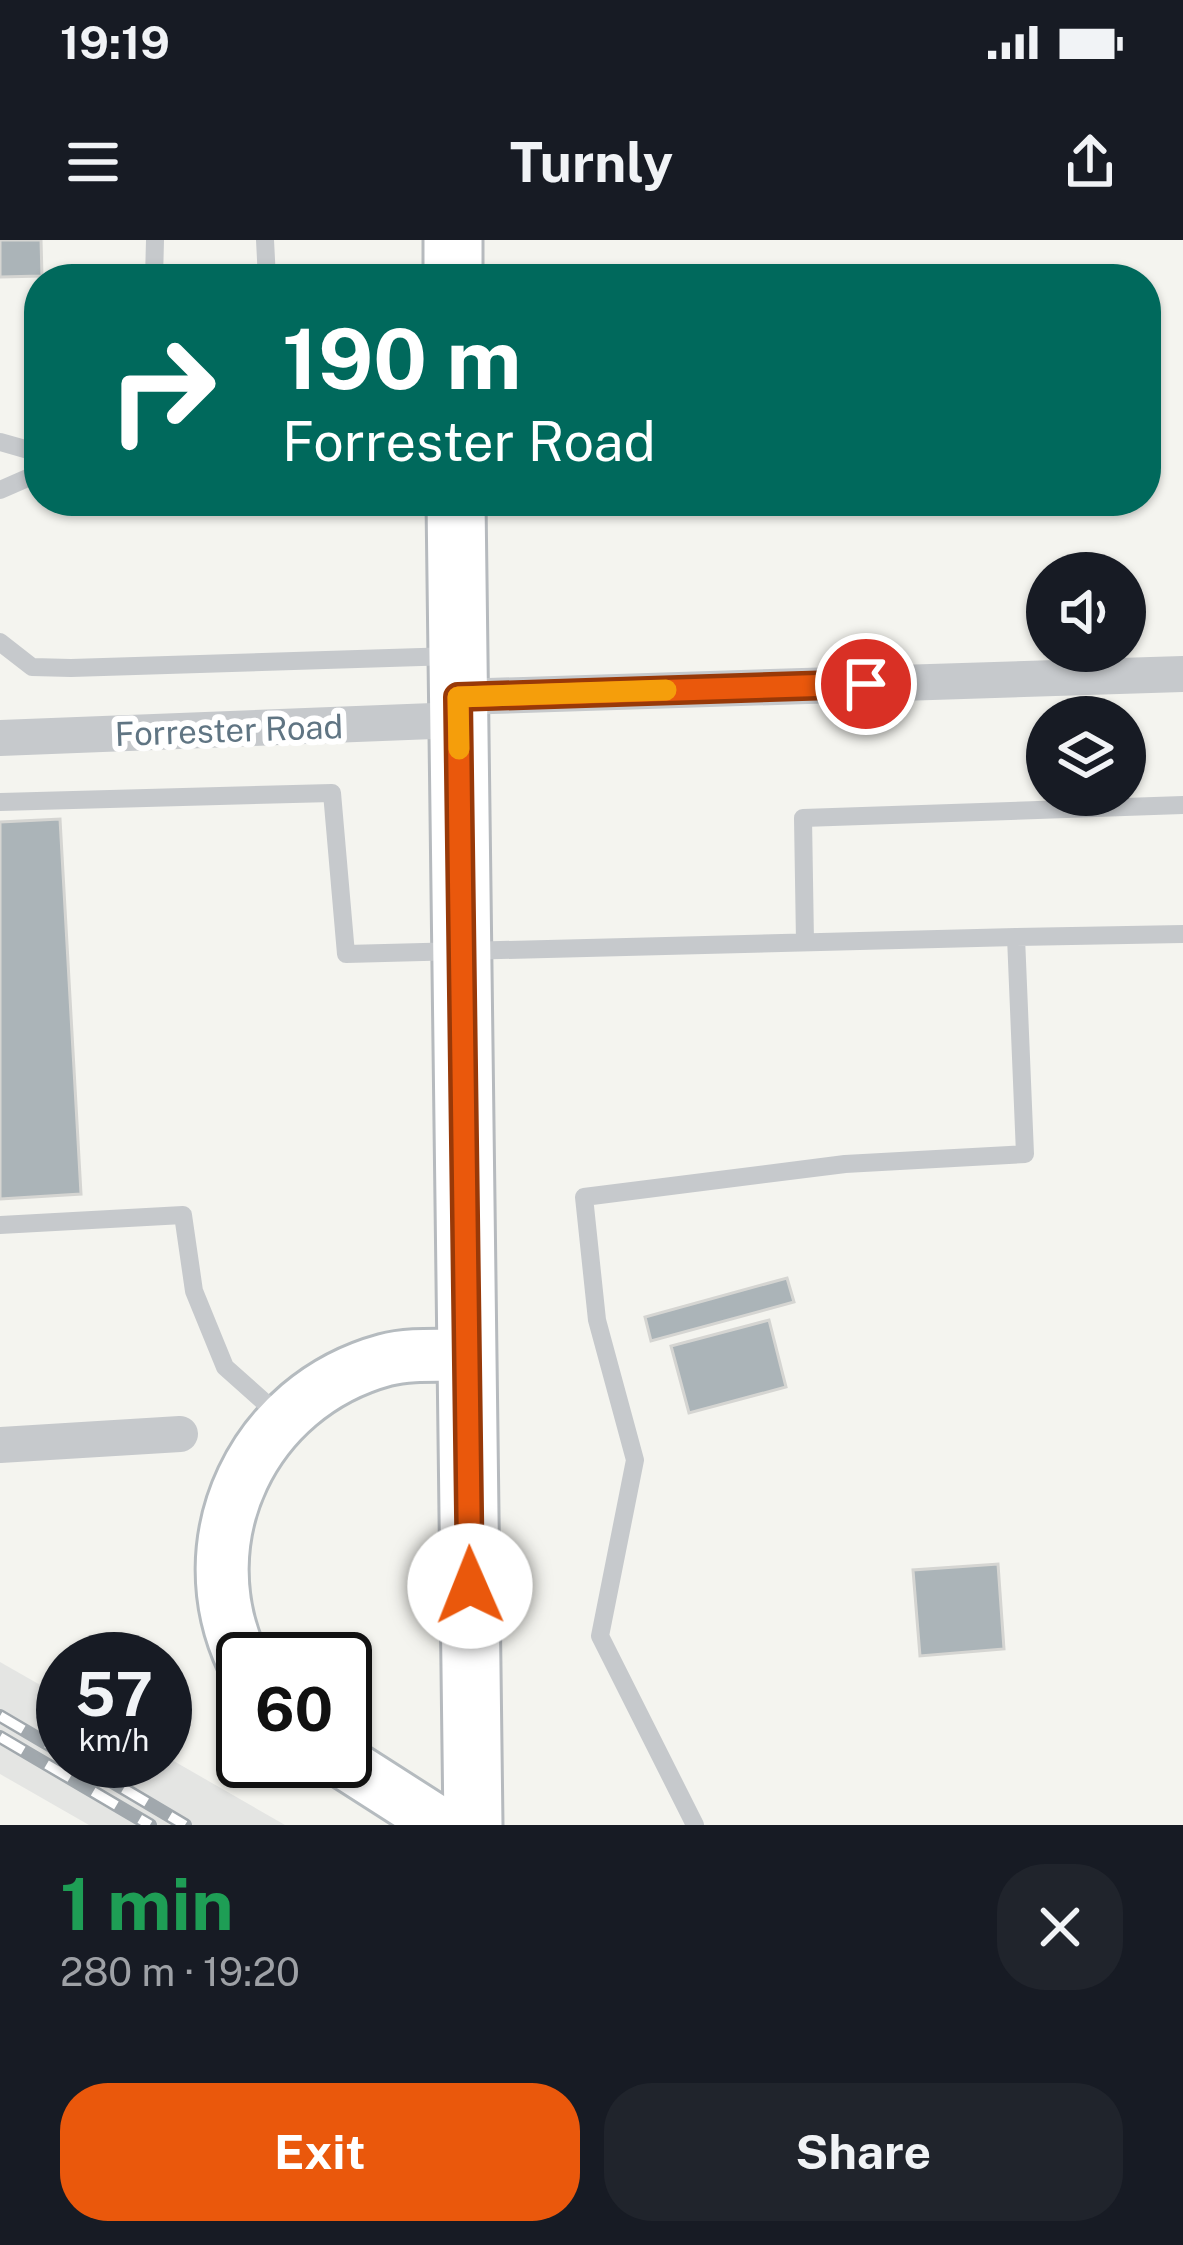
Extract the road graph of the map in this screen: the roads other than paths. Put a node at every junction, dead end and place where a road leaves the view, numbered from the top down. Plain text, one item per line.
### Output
1 (456, 516) edge
2 (0, 641) edge
3 (32, 667) junction
4 (0, 668) edge
5 (1183, 674) edge
6 (458, 691) junction
7 (0, 738) edge
8 (0, 802) edge
9 (1183, 805) edge
10 (1183, 934) edge
11 (1016, 938) junction
12 (805, 942) junction
13 (462, 952) junction
14 (0, 1225) edge
15 (468, 1355) junction
16 (284, 1419) junction
17 (180, 1434) dead end
18 (0, 1444) edge
19 (233, 1632) edge
20 (372, 1780) edge
21 (442, 1825) edge
22 (473, 1825) edge
23 (695, 1825) edge

1 - 6 main road
2 - 3 lane
3 - 4 lane
3 - 6 lane
5 - 6 street, Forrester Road
6 - 7 street, Forrester Road
6 - 13 main road
8 - 13 lane
9 - 12 lane
10 - 11 lane
11 - 12 lane
11 - 23 lane
12 - 13 lane
13 - 15 main road
14 - 16 lane
15 - 16 street
15 - 22 main road
16 - 19 street
17 - 18 street
20 - 21 street

